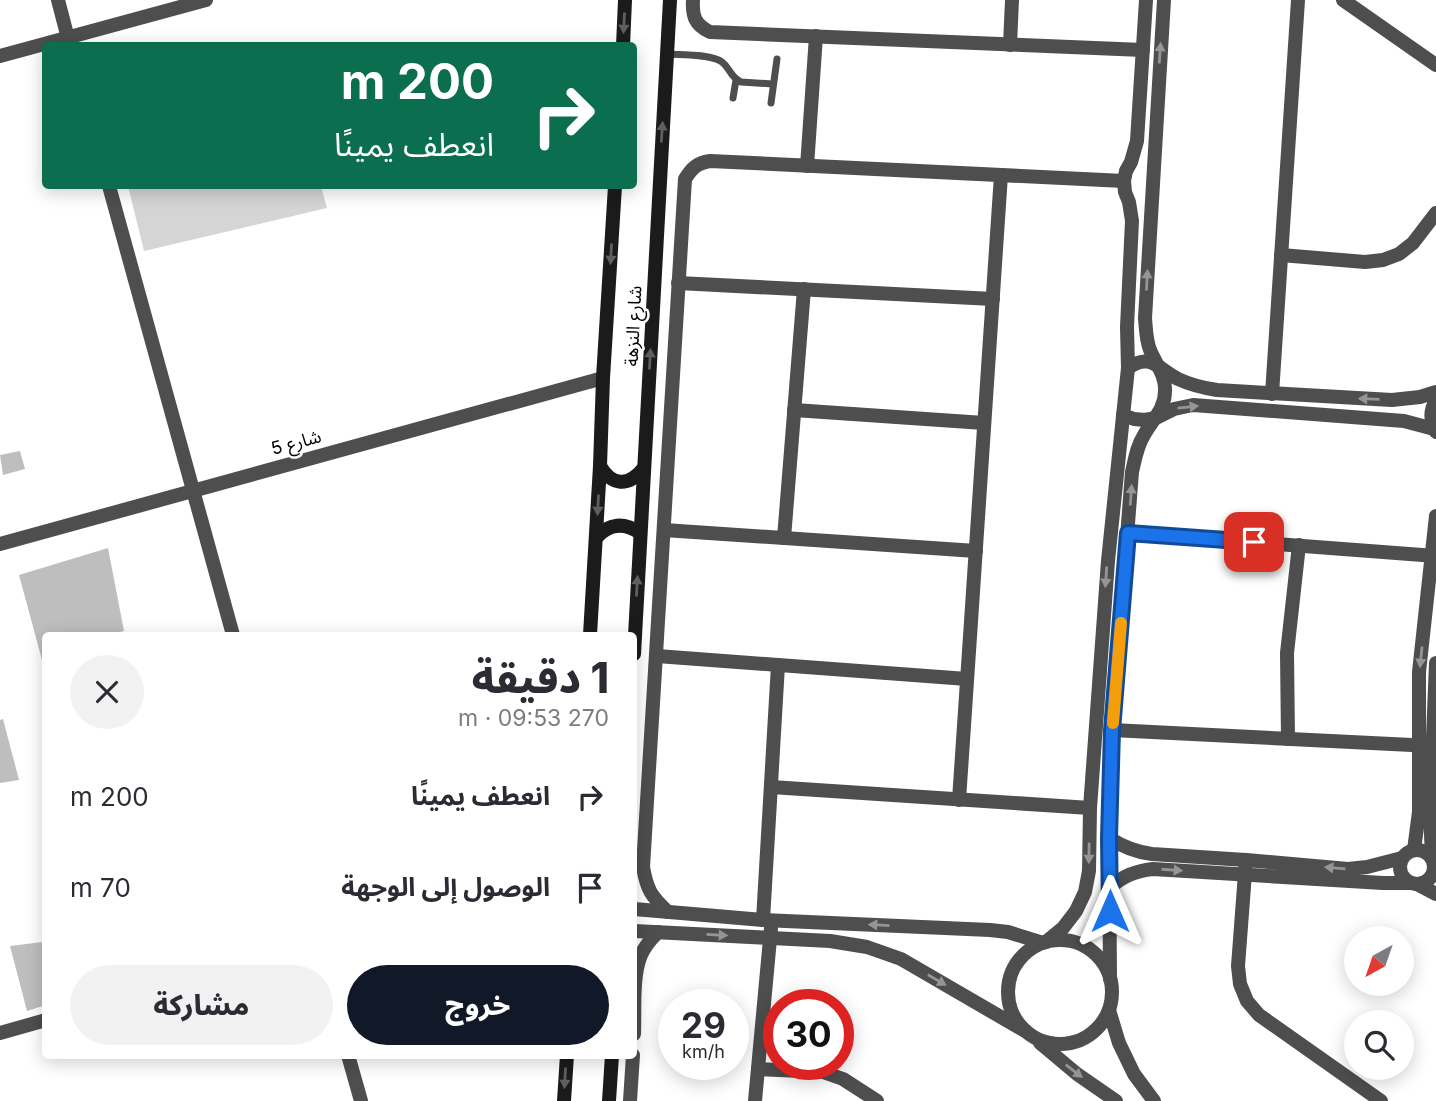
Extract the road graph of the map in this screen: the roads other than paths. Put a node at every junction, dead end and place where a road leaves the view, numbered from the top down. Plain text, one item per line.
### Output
1 (58, 0) edge
2 (206, 0) edge
3 (625, 0) edge
4 (670, 0) edge
5 (693, 0) edge
6 (1012, 0) edge
7 (1146, 0) edge
8 (1164, 0) edge
9 (1298, 0) edge
10 (1343, 0) edge
11 (816, 36) junction
12 (69, 41) edge
13 (623, 42) edge
14 (1010, 45) junction
15 (42, 47) edge
16 (1143, 50) junction
17 (667, 54) junction
18 (0, 56) edge
19 (777, 60) dead end
20 (1436, 65) edge
21 (736, 80) junction
22 (773, 84) junction
23 (733, 98) dead end
24 (771, 103) dead end
25 (1132, 162) junction
26 (1153, 165) junction
27 (807, 166) junction
28 (1001, 175) junction
29 (1124, 181) junction
30 (110, 189) edge
31 (615, 189) edge
32 (1152, 201) junction
33 (1129, 202) junction
34 (1436, 213) edge
35 (1281, 254) junction
36 (678, 283) junction
37 (804, 289) junction
38 (993, 299) junction
39 (1158, 365) junction
40 (1128, 368) junction
41 (603, 377) junction
42 (1436, 392) edge
43 (1272, 394) junction
44 (1436, 400) edge
45 (794, 410) junction
46 (1124, 415) junction
47 (1156, 418) junction
48 (984, 423) junction
49 (1435, 430) edge
50 (600, 466) junction
51 (643, 468) junction
52 (194, 491) junction
53 (1436, 516) edge
54 (664, 530) junction
55 (1128, 533) junction
56 (640, 534) junction
57 (596, 538) junction
58 (784, 538) junction
59 (0, 544) edge
60 (1299, 545) junction
61 (976, 551) junction
62 (1434, 555) edge
63 (232, 632) edge
64 (590, 632) edge
65 (635, 632) edge
66 (657, 656) junction
67 (1436, 663) edge
68 (778, 665) junction
69 (967, 679) junction
70 (1112, 730) junction
71 (1288, 739) junction
72 (1426, 746) junction
73 (771, 787) junction
74 (959, 800) junction
75 (1090, 808) junction
76 (1109, 838) junction
77 (1408, 854) junction
78 (1246, 860) junction
79 (1434, 860) edge
80 (1245, 875) junction
81 (1414, 884) junction
82 (1110, 888) junction
83 (1436, 894) edge
84 (637, 909) edge
85 (668, 912) junction
86 (767, 920) junction
87 (637, 931) edge
88 (658, 932) junction
89 (770, 938) junction
90 (1044, 943) junction
91 (637, 968) edge
92 (1110, 979) junction
93 (1109, 1010) junction
94 (42, 1021) edge
95 (0, 1033) edge
96 (1029, 1034) junction
97 (349, 1059) edge
98 (567, 1059) edge
99 (612, 1059) edge
100 (632, 1059) edge
101 (758, 1069) junction
102 (361, 1101) edge
103 (564, 1101) edge
104 (610, 1101) edge
105 (630, 1101) edge
106 (755, 1101) edge
107 (877, 1101) edge
108 (1116, 1101) edge
109 (1154, 1101) edge
110 (1381, 1101) edge

1 - 12 street
2 - 12 street
3 -> 13 main road
4 - 17 main road, شارع النزهة
5 - 11 street
6 - 14 street
7 - 16 street
26 -> 8 street
9 - 35 street
10 - 20 street
11 - 14 street
11 - 27 street
14 - 16 street
15 - 18 street
16 - 25 street
17 - 21 lane
51 -> 17 main road, شارع النزهة
19 - 22 lane
21 - 22 lane
21 - 23 lane
22 - 24 lane
25 - 26 street
25 - 29 street
26 - 32 street
27 - 28 street
27 - 36 street
28 - 29 street
28 - 38 street
29 - 33 street
30 - 52 street
31 -> 41 main road, شارع النزهة
32 - 33 street
39 -> 32 street
33 - 40 street
34 - 35 street
35 - 43 street
36 - 37 street
36 - 54 street
37 - 38 street
37 - 45 street
38 - 48 street
39 - 40 street
39 - 43 street
39 - 47 street
40 - 46 street
41 - 50 main road, شارع النزهة
41 - 52 street, شارع 5
42 -> 43 street
44 - 49 street
45 - 48 street
45 - 58 street
46 - 47 street
46 -> 75 street
47 -> 49 street
55 -> 47 street
48 - 61 street
50 - 51 main road
50 -> 57 main road, شارع النزهة
51 - 56 main road, شارع النزهة
52 - 59 street, شارع 5
52 - 63 street
53 - 62 street
54 - 58 street
54 - 66 street
55 - 60 street
55 - 70 street
56 - 57 main road
65 -> 56 main road, شارع النزهة
57 - 64 main road, شارع النزهة
58 - 61 street
60 - 62 street
60 - 71 street
61 - 69 street
62 -> 72 street
66 - 68 street
66 - 85 street
67 - 72 street
68 - 69 street
68 - 73 street
69 - 74 street
70 - 71 street
70 - 76 street
71 - 72 street
72 - 77 street
72 - 79 street
73 - 74 street
73 - 86 street
74 - 75 street
75 -> 90 street
76 - 78 street
76 - 82 street
77 -> 78 street
77 - 79 street
77 - 81 street
78 - 80 street
79 - 81 street
80 - 81 street
82 -> 80 street
80 - 110 street
81 - 83 street
82 - 92 street
84 - 85 street
85 - 86 street
86 - 89 street
90 -> 86 street
87 - 88 street
88 -> 89 street
88 - 91 street
89 -> 96 street
89 - 101 street
90 - 92 street
90 - 96 street
92 - 93 street
93 - 96 street
93 - 109 street
94 - 95 street
96 -> 108 street
97 - 102 street
98 -> 103 main road
99 - 104 main road
100 - 105 street
101 - 106 street
101 - 107 street

